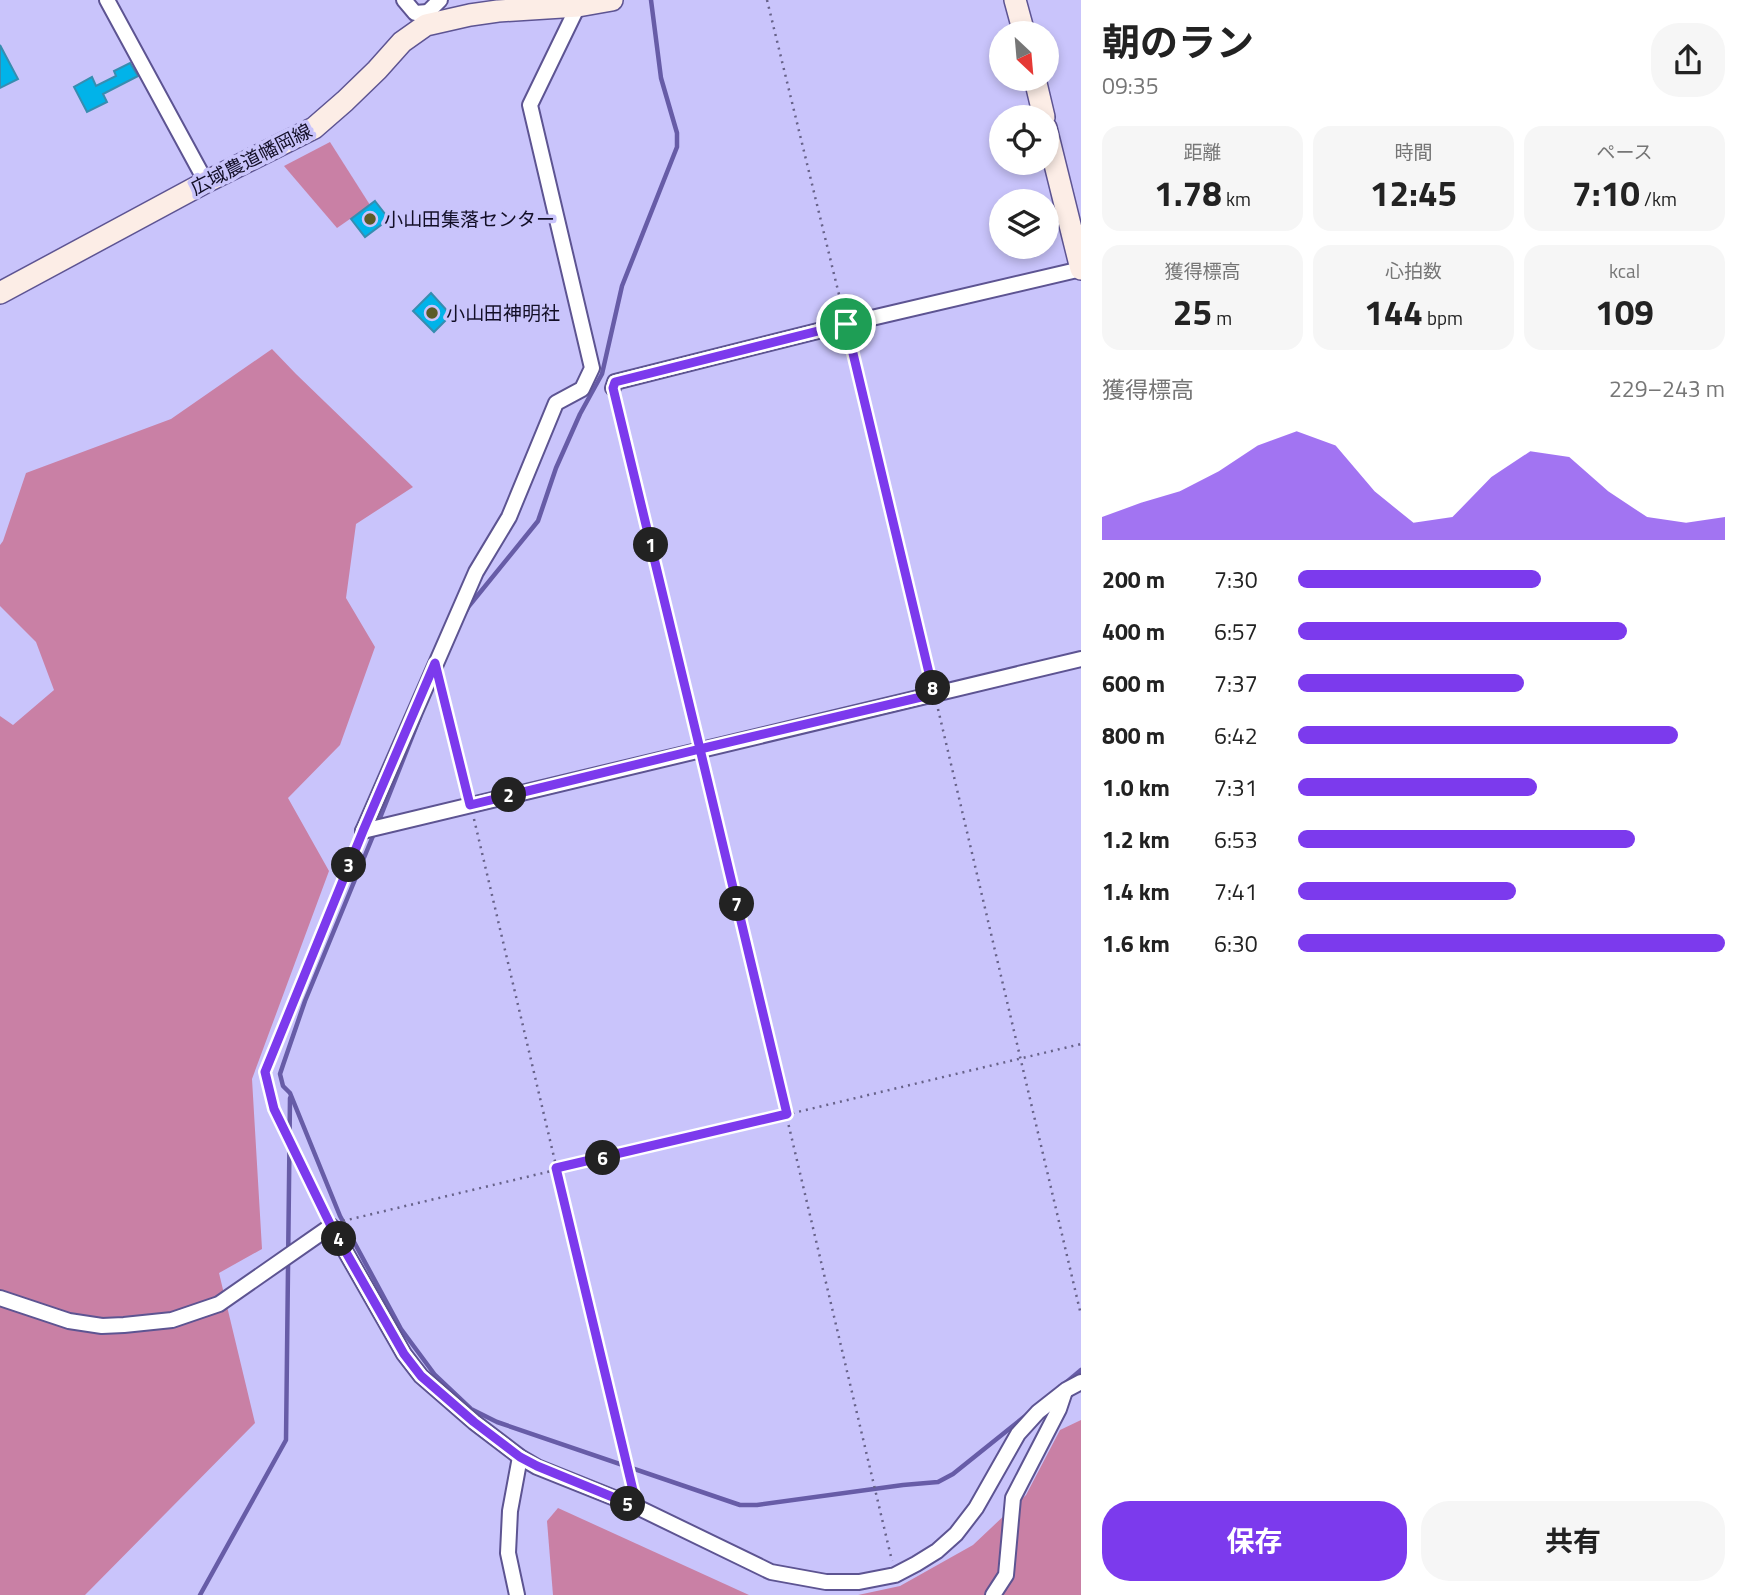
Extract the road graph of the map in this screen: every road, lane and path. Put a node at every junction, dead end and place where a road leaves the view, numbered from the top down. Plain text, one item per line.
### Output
1 (107, 0) edge
2 (404, 0) edge
3 (440, 0) edge
4 (612, 0) edge
5 (767, 0) edge
6 (1015, 0) edge
7 (578, 6) junction
8 (427, 19) junction
9 (1021, 21) edge
10 (1058, 175) edge
11 (206, 182) junction
12 (1081, 269) edge
13 (0, 293) edge
14 (846, 324) junction
15 (613, 388) joint
16 (1081, 659) edge
17 (435, 663) junction
18 (934, 694) junction
19 (700, 749) junction
20 (470, 805) junction
21 (363, 831) junction
22 (1081, 1044) edge
23 (1021, 1058) junction
24 (787, 1114) junction
25 (556, 1168) junction
26 (331, 1226) junction
27 (0, 1298) edge
28 (1081, 1315) edge
29 (1081, 1382) edge
30 (1066, 1390) junction
31 (520, 1457) junction
32 (637, 1507) junction
33 (895, 1575) junction
34 (517, 1595) edge
35 (993, 1595) edge

1 - 11 street
2 - 8 street
3 - 8 street
4 - 7 street, 広域農道幡岡線
5 - 14 path
6 - 9 street
7 - 8 street, 広域農道幡岡線
7 - 17 street
8 - 11 street, 広域農道幡岡線
10 - 12 street
11 - 13 street, 広域農道幡岡線
12 - 14 street
14 - 15 street
14 - 18 path
15 - 19 path
16 - 18 street
17 - 20 path
17 - 21 street
18 - 19 street
18 - 23 path
19 - 20 street
19 - 24 path
20 - 21 street
20 - 25 path
21 - 26 path
22 - 23 path
23 - 24 path
23 - 28 path
24 - 25 path
24 - 33 path
25 - 26 path
25 - 32 path
26 - 27 street
26 - 31 street
29 - 30 street
30 - 33 street
30 - 35 street
31 - 32 street
31 - 34 street
32 - 33 street

